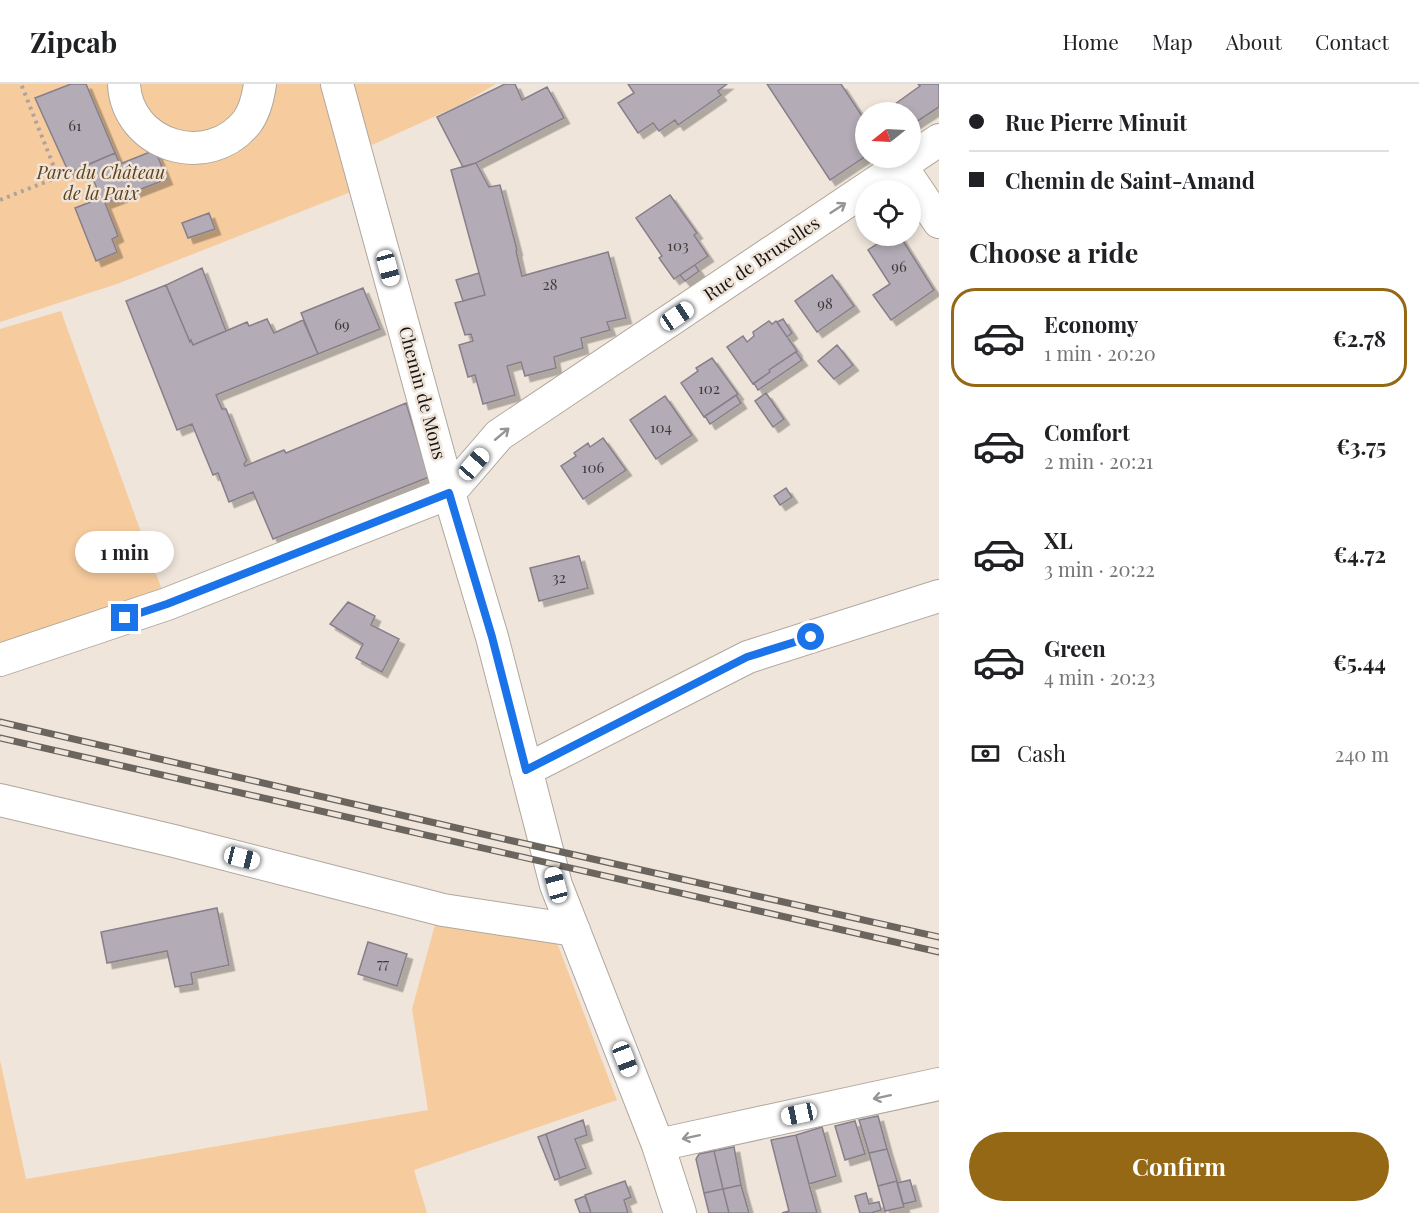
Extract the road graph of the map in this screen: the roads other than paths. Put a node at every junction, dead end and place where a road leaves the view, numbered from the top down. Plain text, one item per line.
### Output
1 (124, 84) edge
2 (261, 84) edge
3 (337, 84) edge
4 (939, 141) edge
5 (921, 153) edge
6 (898, 168) edge
7 (902, 168) edge
8 (939, 222) edge
9 (449, 493) junction
10 (939, 596) edge
11 (0, 660) edge
12 (526, 770) junction
13 (0, 800) edge
14 (574, 930) junction
15 (939, 1084) edge
16 (658, 1144) junction
17 (680, 1213) edge

1 - 2 street
3 - 9 street, Chemin de Mons
4 - 5 street, Rue de Bruxelles
9 -> 6 street, Rue de Bruxelles
7 - 8 street
9 - 11 street
9 - 12 street, Chemin de Mons
10 - 12 street
12 - 14 street, Chemin de Mons
13 - 14 street
14 - 16 street, Chemin de Mons
15 -> 16 street
16 - 17 street, Chemin de Mons

